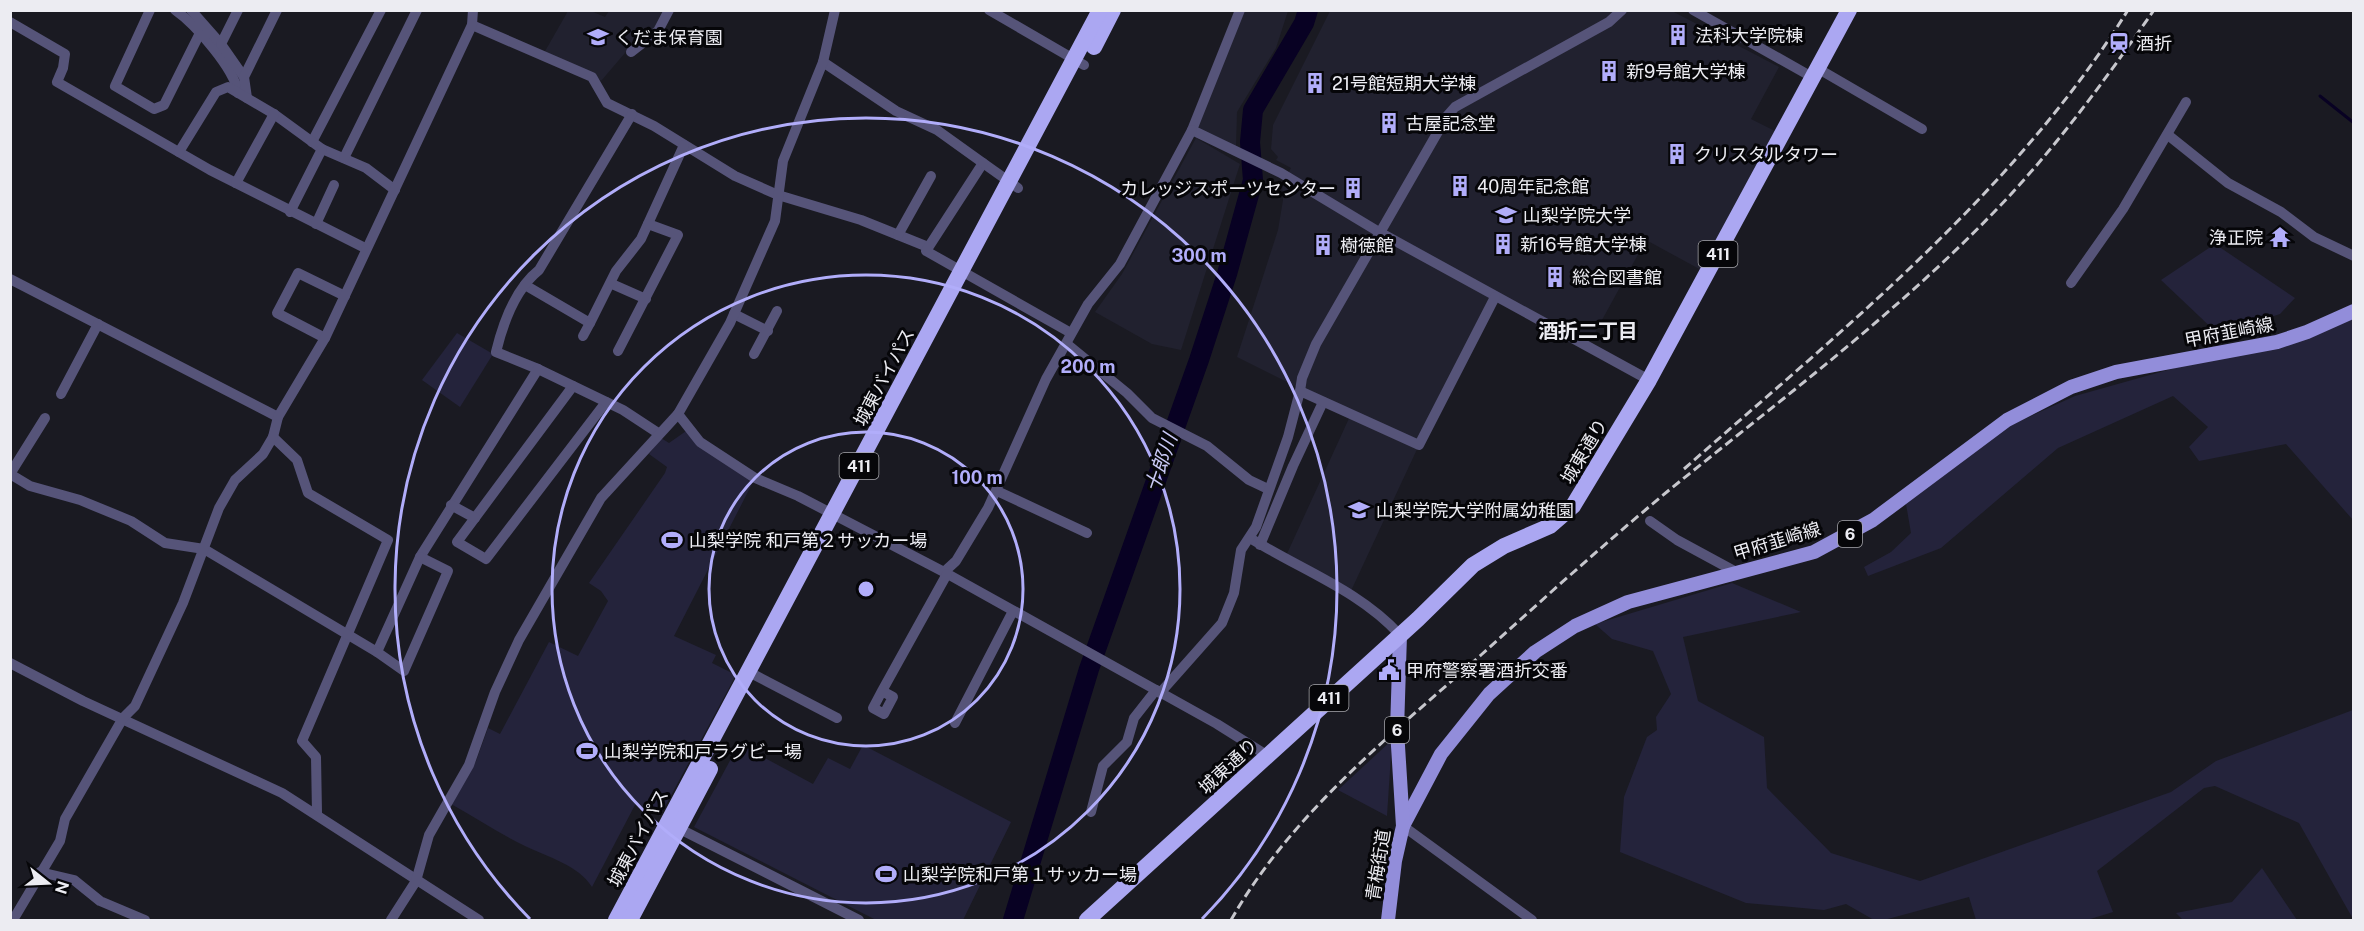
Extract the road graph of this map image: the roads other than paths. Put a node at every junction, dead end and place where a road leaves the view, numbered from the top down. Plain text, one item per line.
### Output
1 (150, 10) edge
2 (175, 10) edge
3 (238, 10) edge
4 (278, 10) edge
5 (381, 10) edge
6 (417, 10) edge
7 (474, 10) edge
8 (669, 10) edge
9 (836, 10) edge
10 (989, 10) edge
11 (1100, 10) edge
12 (1113, 10) edge
13 (1240, 10) edge
14 (1622, 10) edge
15 (1693, 10) edge
16 (1849, 10) edge
17 (196, 12) edge
18 (10, 22) edge
19 (472, 25) junction
20 (199, 35) junction
21 (221, 44) junction
22 (632, 52) dead end
23 (823, 62) junction
24 (1079, 62) junction
25 (1815, 73) junction
26 (244, 77) junction
27 (242, 95) junction
28 (2186, 102) dead end
29 (274, 114) junction
30 (632, 114) junction
31 (1922, 129) dead end
32 (1192, 130) junction
33 (2168, 135) junction
34 (317, 145) junction
35 (684, 146) junction
36 (179, 152) junction
37 (344, 158) junction
38 (982, 163) junction
39 (931, 176) dead end
40 (236, 183) junction
41 (334, 185) dead end
42 (1014, 185) junction
43 (394, 190) junction
44 (778, 195) junction
45 (290, 212) junction
46 (316, 224) junction
47 (648, 224) junction
48 (1379, 232) junction
49 (898, 235) junction
50 (928, 247) junction
51 (365, 248) junction
52 (2354, 256) edge
53 (967, 274) junction
54 (10, 279) edge
55 (2071, 283) dead end
56 (612, 284) junction
57 (525, 285) junction
58 (345, 296) junction
59 (1495, 297) junction
60 (646, 299) junction
61 (777, 311) dead end
62 (2354, 311) edge
63 (734, 314) junction
64 (590, 323) junction
65 (98, 324) junction
66 (768, 331) junction
67 (584, 336) dead end
68 (325, 338) junction
69 (1069, 339) junction
70 (618, 351) dead end
71 (754, 354) dead end
72 (538, 369) junction
73 (1649, 380) junction
74 (573, 386) junction
75 (1300, 391) junction
76 (61, 394) dead end
77 (606, 402) junction
78 (1323, 402) junction
79 (678, 414) junction
80 (278, 417) junction
81 (45, 418) dead end
82 (658, 434) junction
83 (273, 437) junction
84 (10, 474) edge
85 (1268, 489) junction
86 (997, 491) junction
87 (451, 505) junction
88 (838, 516) junction
89 (475, 518) junction
90 (1650, 521) dead end
91 (1087, 533) dead end
92 (1250, 538) junction
93 (1260, 545) junction
94 (204, 549) junction
95 (420, 557) junction
96 (1736, 572) junction
97 (946, 573) junction
98 (1013, 611) junction
99 (1400, 635) junction
100 (348, 637) junction
101 (377, 652) junction
102 (10, 663) edge
103 (754, 675) junction
104 (882, 691) dead end
105 (1158, 692) junction
106 (123, 718) junction
107 (837, 718) dead end
108 (955, 723) dead end
109 (1268, 756) junction
110 (1091, 812) dead end
111 (317, 813) junction
112 (674, 826) junction
113 (1403, 826) junction
114 (40, 872) junction
115 (416, 881) junction
116 (13, 921) edge
117 (144, 921) edge
118 (391, 921) edge
119 (479, 921) edge
120 (616, 921) edge
121 (630, 921) edge
122 (859, 921) edge
123 (1087, 921) edge
124 (1388, 921) edge
125 (1532, 921) edge

1 - 20 street
2 - 20 street
3 - 21 street
4 - 26 street
5 - 34 street
6 - 37 street
7 - 19 street
8 - 22 street
9 - 23 street
10 - 24 street
11 - 24 highway, 城東バイパス / 411
12 - 24 highway, 城東バイパス / 411
13 - 32 street
14 - 48 street
15 - 25 street
16 - 25 highway, 城東通り / 411
17 - 21 street
18 - 36 street
19 - 30 street
19 - 43 street
20 - 27 street
21 - 26 street
23 - 38 street
23 - 44 street
24 - 42 highway, 城東バイパス / 411
25 - 31 street
25 - 73 highway, 城東通り / 411
26 - 27 street
27 - 29 street
27 - 36 street
28 - 33 street
29 - 34 street
29 - 40 street
30 - 35 street
30 - 57 street
32 - 48 street
32 - 69 street
33 - 52 street
33 - 55 street
34 - 37 street
34 - 45 street
35 - 44 street
35 - 47 street
36 - 40 street
37 - 43 street
38 - 42 street
38 - 50 street
39 - 49 street
40 - 45 street
41 - 46 street
42 - 53 highway, 城東バイパス / 411
43 - 51 street
44 - 49 street
44 - 63 street
45 - 46 street
46 - 51 street
47 - 56 street
47 - 60 street
48 - 59 street
48 - 75 street
49 - 50 street
50 - 53 street
51 - 58 street
53 - 69 street
53 - 88 highway, 城東バイパス / 411
54 - 65 street
56 - 60 street
56 - 64 street
57 - 64 street
57 - 72 street
58 - 68 street
58 - 68 street
59 - 73 street
59 - 78 street
60 - 70 street
61 - 66 street
62 - 96 main road, 甲府韮崎線 / 6
63 - 66 street
63 - 79 street
64 - 67 street
65 - 76 street
65 - 80 street
66 - 71 street
68 - 80 street
69 - 85 street
69 - 86 street
72 - 74 street
72 - 87 street
73 - 99 highway, 城東通り / 411
74 - 77 street
74 - 89 street
75 - 78 street
75 - 85 street
77 - 82 street
77 - 89 street
78 - 93 street
79 - 82 street
79 - 88 street
80 - 83 street
81 - 84 street
82 - 115 street
83 - 94 street
83 - 100 street
84 - 94 street
85 - 92 street
86 - 91 street
86 - 97 street
87 - 89 street
87 - 95 street
88 - 97 street
88 - 103 highway, 城東バイパス / 411
90 - 96 street
92 - 93 street
92 - 105 street
93 - 99 street
94 - 100 street
94 - 106 street
95 - 101 street
95 - 101 street
96 - 113 main road, 甲府韮崎線 / 6
97 - 98 street
97 - 104 street
98 - 105 street
98 - 108 street
99 - 109 highway, 城東通り / 411
99 - 113 main road, 青梅街道 / 6
100 - 101 street
100 - 111 street
102 - 106 street
103 - 107 street
103 - 112 highway, 城東バイパス / 411
105 - 109 street
105 - 110 street
106 - 111 street
106 - 114 street
109 - 123 highway, 城東通り / 411
111 - 115 street
112 - 120 highway, 城東バイパス / 411
112 - 121 highway, 城東バイパス / 411
112 - 122 street
113 - 124 main road, 青梅街道 / 6
113 - 125 street
114 - 116 street
114 - 117 street
115 - 118 street
115 - 119 street

